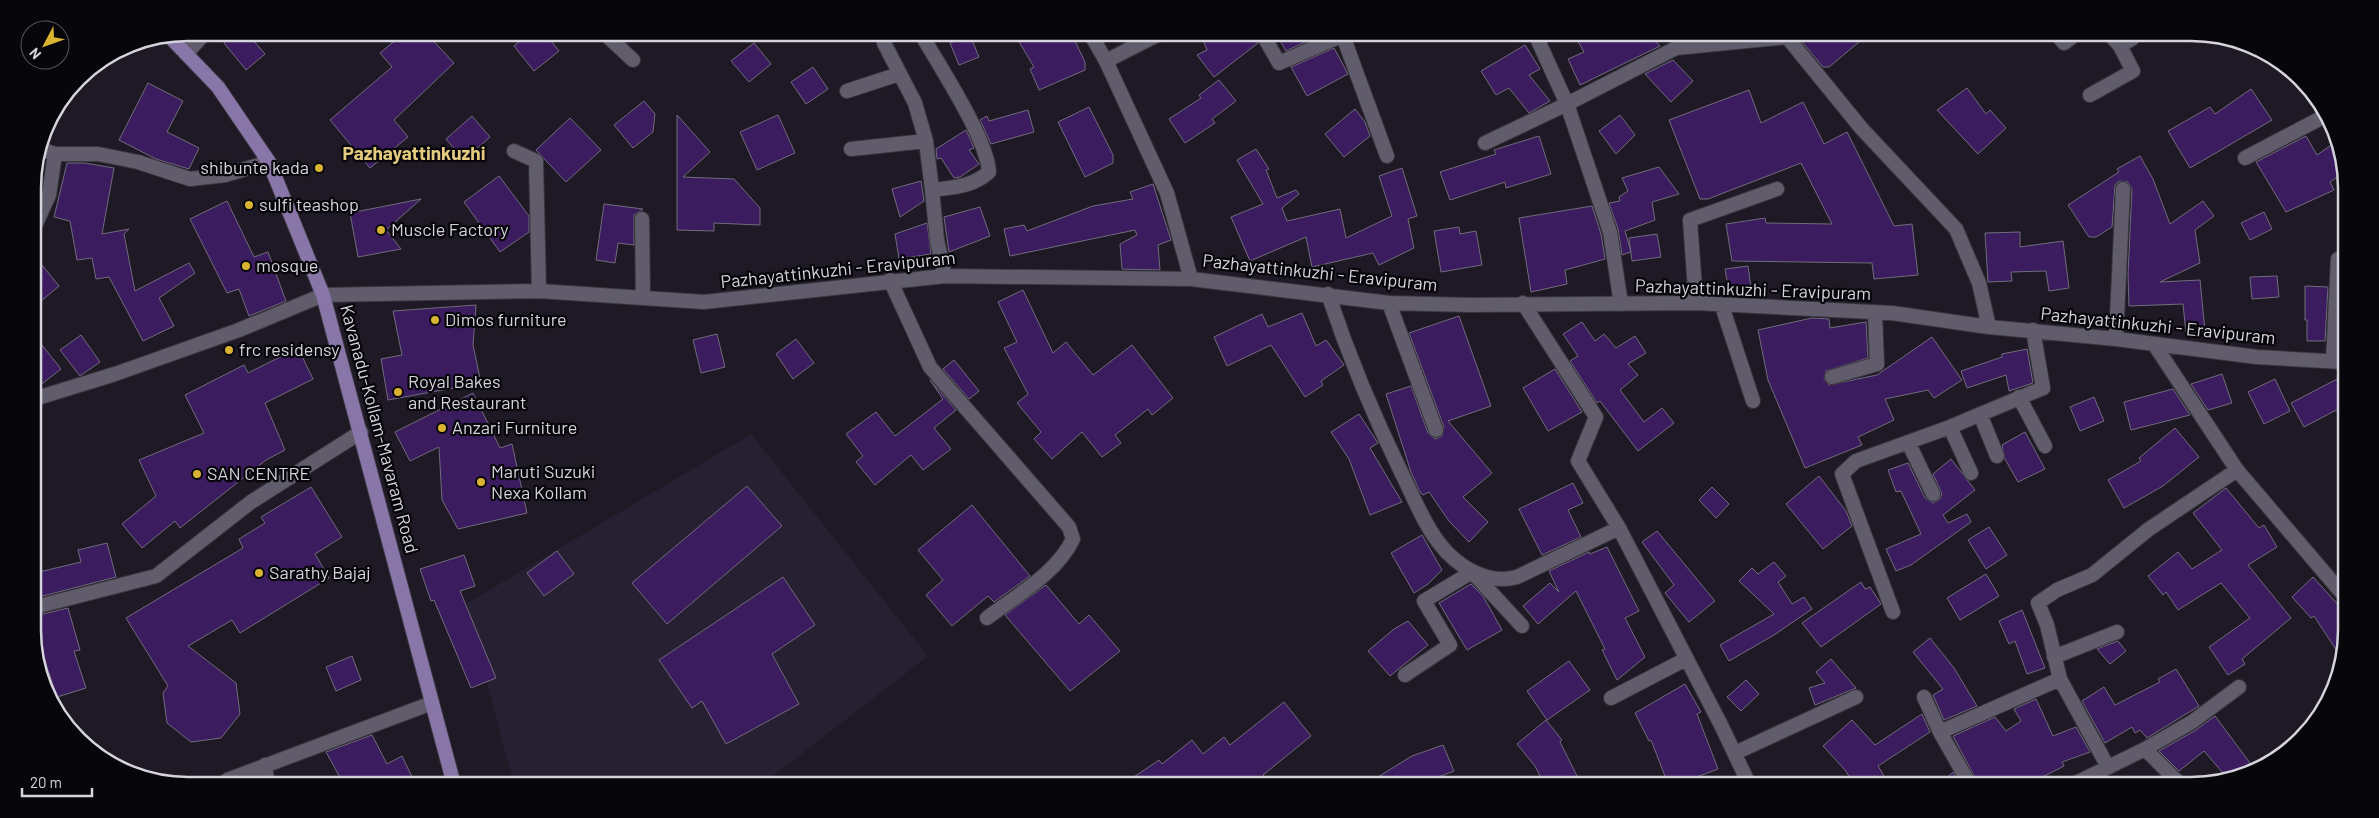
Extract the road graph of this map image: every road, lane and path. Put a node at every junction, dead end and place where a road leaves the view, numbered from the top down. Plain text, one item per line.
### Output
1 (1267, 41) edge
2 (1329, 41) edge
3 (1344, 41) edge
4 (1539, 41) edge
5 (1744, 41) edge
6 (1790, 41) edge
7 (175, 42) edge
8 (196, 42) edge
9 (613, 42) edge
10 (925, 42) edge
11 (1095, 42) edge
12 (1144, 42) edge
13 (2116, 42) edge
14 (884, 43) dead end
15 (186, 54) junction
16 (633, 60) dead end
17 (1106, 61) junction
18 (899, 74) junction
19 (847, 91) dead end
20 (2090, 95) dead end
21 (1568, 104) junction
22 (2320, 118) edge
23 (926, 141) junction
24 (1486, 143) dead end
25 (851, 149) dead end
26 (46, 151) edge
27 (514, 151) dead end
28 (55, 154) junction
29 (1387, 156) dead end
30 (2245, 158) dead end
31 (269, 162) junction
32 (1777, 189) dead end
33 (2123, 189) dead end
34 (932, 190) junction
35 (42, 209) edge
36 (642, 219) dead end
37 (2338, 259) dead end
38 (946, 276) junction
39 (1192, 279) junction
40 (890, 280) junction
41 (539, 291) junction
42 (1328, 294) junction
43 (323, 295) junction
44 (643, 298) junction
45 (1388, 303) junction
46 (1523, 303) junction
47 (1696, 303) junction
48 (1622, 304) junction
49 (1722, 306) junction
50 (1875, 313) junction
51 (1990, 327) junction
52 (2033, 330) junction
53 (2116, 339) junction
54 (2154, 344) junction
55 (2338, 362) edge
56 (1832, 377) dead end
57 (42, 397) edge
58 (2019, 397) junction
59 (1753, 401) dead end
60 (1980, 414) junction
61 (1950, 427) junction
62 (1436, 430) dead end
63 (361, 432) junction
64 (1908, 442) junction
65 (2045, 446) dead end
66 (1997, 456) dead end
67 (2237, 470) junction
68 (1971, 473) dead end
69 (1933, 494) dead end
70 (1619, 528) junction
71 (1472, 572) junction
72 (2338, 587) edge
73 (41, 604) edge
74 (1893, 612) dead end
75 (987, 618) dead end
76 (1522, 626) dead end
77 (2117, 632) dead end
78 (2054, 657) junction
79 (1686, 659) junction
80 (1405, 675) dead end
81 (2060, 679) junction
82 (2239, 687) dead end
83 (1856, 697) dead end
84 (1924, 697) dead end
85 (1611, 698) dead end
86 (432, 703) junction
87 (1940, 732) junction
88 (2145, 749) junction
89 (1735, 753) junction
90 (265, 765) junction
91 (2108, 767) junction
92 (1745, 776) edge
93 (1965, 776) edge
94 (2093, 776) edge
95 (2172, 776) edge
96 (235, 777) edge
97 (267, 777) edge
98 (452, 777) edge

1 - 2 street
3 - 29 street
4 - 21 street
5 - 21 street
6 - 51 street
7 - 15 main road, Kavanadu-Kollam-Mavaram Road
8 - 15 street
9 - 16 street
10 - 34 street
11 - 17 street
12 - 17 street
13 - 20 street
14 - 18 street
15 - 31 main road, Kavanadu-Kollam-Mavaram Road
17 - 39 street
18 - 19 street
18 - 23 street
21 - 24 street
21 - 48 street
22 - 30 street
23 - 25 street
23 - 34 street
26 - 28 street
27 - 41 street
28 - 31 street
28 - 35 street
31 - 43 main road, Kavanadu-Kollam-Mavaram Road
32 - 47 street
33 - 53 street
34 - 38 street
36 - 44 street
37 - 55 street
38 - 39 street, Pazhayattinkuzhi - Eravipuram
38 - 40 street, Pazhayattinkuzhi - Eravipuram
39 - 42 street, Pazhayattinkuzhi - Eravipuram
40 - 44 street, Pazhayattinkuzhi - Eravipuram
40 - 75 street
41 - 43 street, Pazhayattinkuzhi - Eravipuram
41 - 44 street, Pazhayattinkuzhi - Eravipuram
42 - 45 street, Pazhayattinkuzhi - Eravipuram
42 - 71 street
43 - 57 street
43 - 63 main road, Kavanadu-Kollam-Mavaram Road
45 - 46 street, Pazhayattinkuzhi - Eravipuram
45 - 62 street
46 - 48 street, Pazhayattinkuzhi - Eravipuram
46 - 70 street
47 - 48 street, Pazhayattinkuzhi - Eravipuram
47 - 49 street, Pazhayattinkuzhi - Eravipuram
49 - 50 street, Pazhayattinkuzhi - Eravipuram
49 - 59 street
50 - 51 street, Pazhayattinkuzhi - Eravipuram
50 - 56 street
51 - 52 street, Pazhayattinkuzhi - Eravipuram
52 - 53 street, Pazhayattinkuzhi - Eravipuram
52 - 58 street
53 - 54 street, Pazhayattinkuzhi - Eravipuram
54 - 55 street, Pazhayattinkuzhi - Eravipuram
54 - 67 street
58 - 60 street
58 - 65 street
60 - 61 street
60 - 66 street
61 - 64 street
61 - 68 street
63 - 73 street
63 - 86 main road, Kavanadu-Kollam-Mavaram Road
64 - 69 street
64 - 74 street
67 - 72 street
67 - 78 street
70 - 71 street
70 - 79 street
71 - 76 street
71 - 80 street
77 - 78 street
78 - 81 street
79 - 85 street
79 - 89 street
81 - 87 street
81 - 91 street
82 - 88 street
83 - 89 street
84 - 87 street
86 - 90 street
86 - 98 main road, Kavanadu-Kollam-Mavaram Road
87 - 93 street
88 - 91 street
88 - 95 street
89 - 92 street
90 - 96 street
90 - 97 street
91 - 94 street

